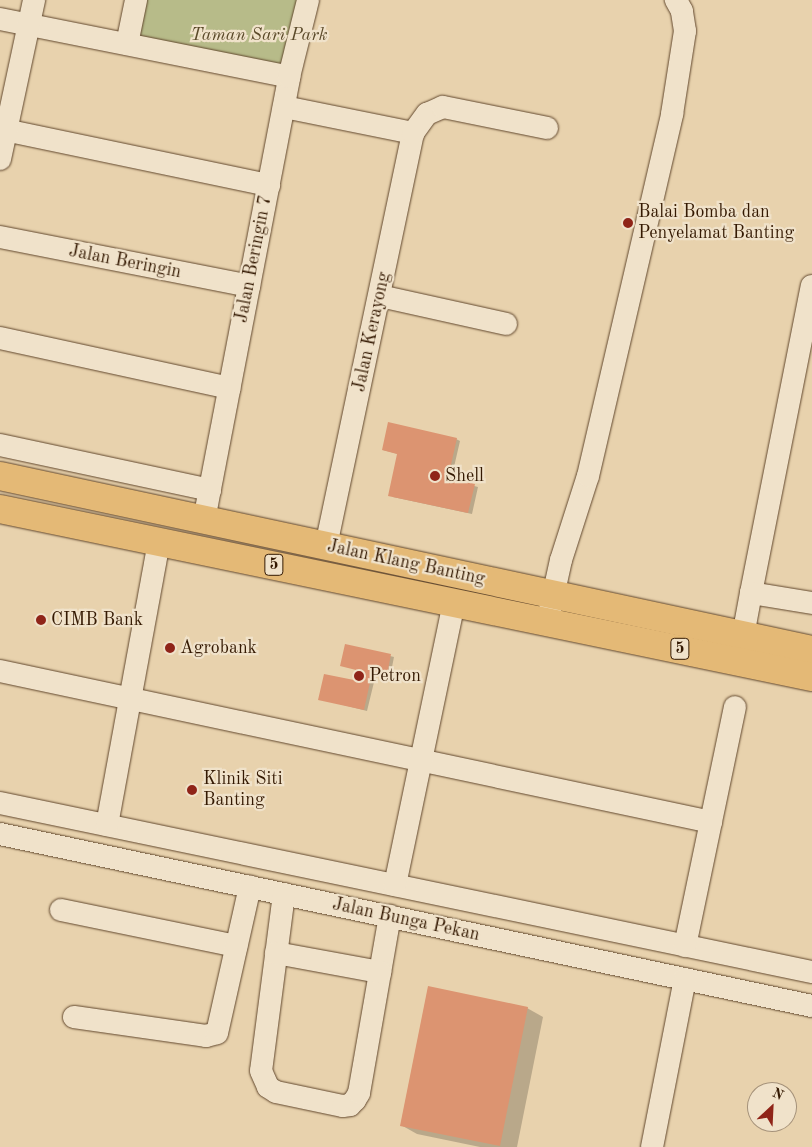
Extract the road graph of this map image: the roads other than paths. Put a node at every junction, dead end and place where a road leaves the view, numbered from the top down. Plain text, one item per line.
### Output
1 (34, 0) edge
2 (136, 0) edge
3 (308, 0) edge
4 (676, 0) edge
5 (0, 19) edge
6 (29, 25) junction
7 (127, 44) junction
8 (289, 77) junction
9 (284, 107) junction
10 (418, 127) junction
11 (547, 128) dead end
12 (3, 130) edge
13 (0, 159) edge
14 (269, 185) junction
15 (0, 237) edge
16 (249, 286) junction
17 (812, 286) edge
18 (380, 296) junction
19 (506, 324) dead end
20 (0, 338) edge
21 (230, 388) junction
22 (0, 445) edge
23 (0, 476) edge
24 (210, 490) junction
25 (0, 509) edge
26 (204, 520) junction
27 (160, 542) junction
28 (326, 546) junction
29 (751, 592) junction
30 (553, 594) junction
31 (454, 602) junction
32 (812, 603) edge
33 (548, 621) junction
34 (743, 636) junction
35 (812, 650) edge
36 (0, 671) edge
37 (812, 677) edge
38 (130, 699) junction
39 (735, 707) dead end
40 (421, 761) junction
41 (0, 802) edge
42 (711, 822) junction
43 (107, 825) junction
44 (0, 834) edge
45 (395, 885) junction
46 (250, 887) junction
47 (284, 894) junction
48 (61, 910) dead end
49 (390, 916) junction
50 (236, 946) junction
51 (685, 946) junction
52 (276, 953) junction
53 (380, 972) junction
54 (812, 972) edge
55 (685, 979) junction
56 (812, 1006) edge
57 (74, 1017) dead end
58 (652, 1147) edge

1 - 6 street
2 - 7 street
3 - 8 street, Jalan Beringin 7
4 - 30 street
5 - 6 street
6 - 7 street
6 - 12 street
7 - 8 street
8 - 9 street, Jalan Beringin 7
9 - 10 street
9 - 14 street, Jalan Beringin 7
10 - 11 street
10 - 18 street, Jalan Kerayong
12 - 13 street
12 - 14 street
14 - 16 street, Jalan Beringin 7
15 - 16 street, Jalan Beringin
16 - 21 street, Jalan Beringin 7
17 - 29 street
18 - 19 street
18 - 28 street, Jalan Kerayong
20 - 21 street
21 - 24 street, Jalan Beringin 7
22 - 24 street
23 - 26 highway, Jalan Klang Banting / 5
24 - 26 street, Jalan Beringin 7
25 - 27 highway, Jalan Klang Banting / 5
26 - 28 highway, Jalan Klang Banting / 5
27 - 31 highway, Jalan Klang Banting / 5
27 - 38 street
28 - 30 highway, Jalan Klang Banting / 5
29 - 32 street
29 - 34 street
30 - 33 street
30 - 34 highway, Jalan Klang Banting / 5
31 - 33 highway, Jalan Klang Banting / 5
31 - 40 street
33 - 37 highway, Jalan Klang Banting / 5
34 - 35 highway, Jalan Klang Banting / 5
36 - 38 street
38 - 40 street
38 - 43 street
39 - 42 street
40 - 42 street
40 - 45 street
41 - 43 street, Jalan Bunga Pekan
42 - 51 street
43 - 45 street, Jalan Bunga Pekan
44 - 46 street, Jalan Bunga Pekan
45 - 51 street, Jalan Bunga Pekan
46 - 47 street, Jalan Bunga Pekan
46 - 50 street
47 - 49 street, Jalan Bunga Pekan
47 - 52 street
48 - 50 street
49 - 53 street
49 - 55 street, Jalan Bunga Pekan
50 - 57 street
51 - 54 street, Jalan Bunga Pekan
52 - 53 street
52 - 53 street
55 - 56 street, Jalan Bunga Pekan
55 - 58 street

